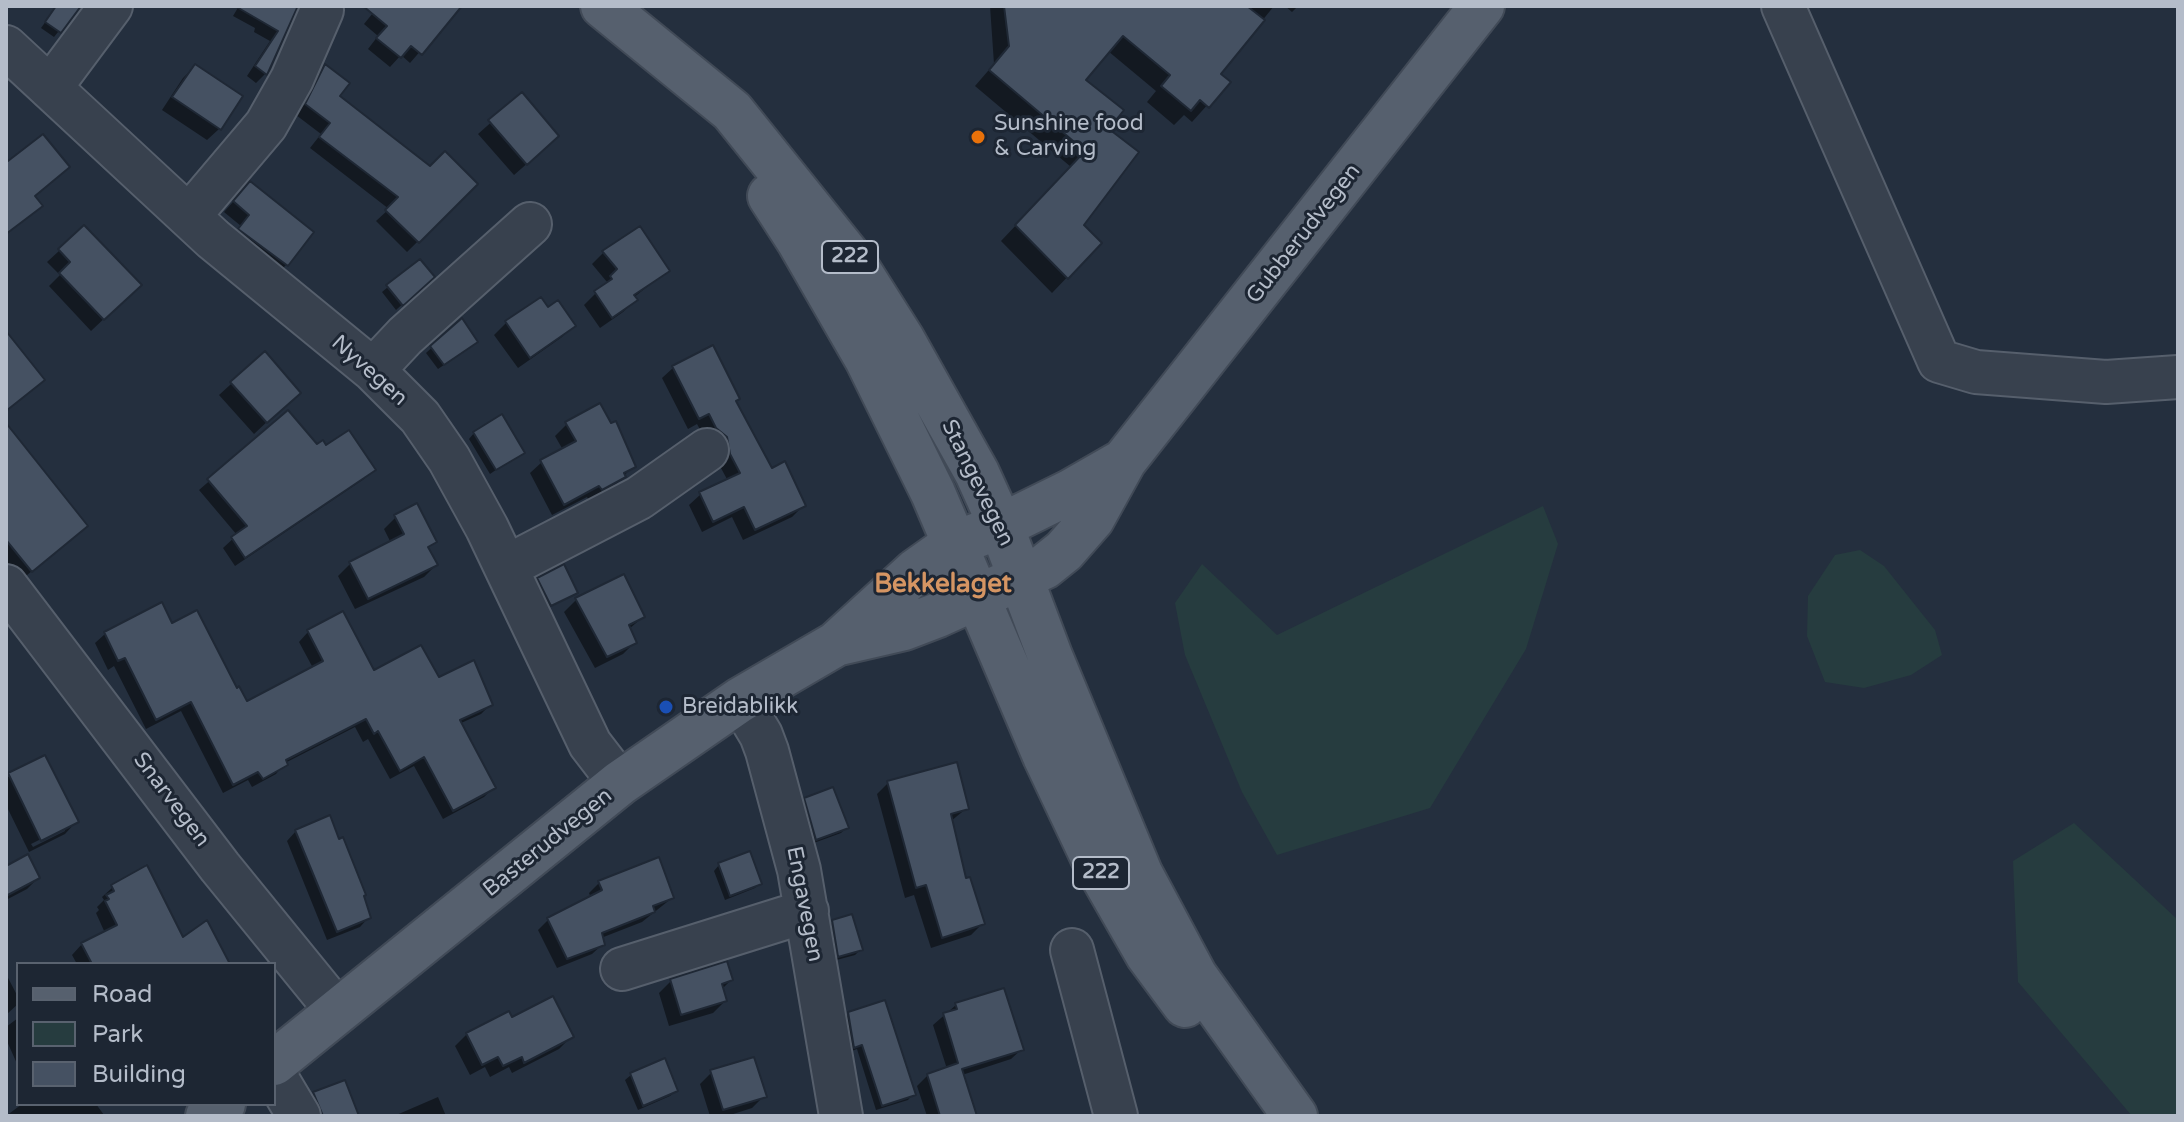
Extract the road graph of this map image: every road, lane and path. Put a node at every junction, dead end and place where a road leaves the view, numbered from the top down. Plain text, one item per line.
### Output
1 (111, 6) edge
2 (603, 6) edge
3 (1482, 6) edge
4 (1783, 6) edge
5 (322, 10) dead end
6 (639, 35) junction
7 (6, 47) edge
8 (50, 88) junction
9 (189, 216) junction
10 (530, 224) dead end
11 (373, 370) junction
12 (2178, 377) edge
13 (707, 450) dead end
14 (1124, 461) junction
15 (1001, 526) junction
16 (954, 544) junction
17 (506, 567) junction
18 (1020, 578) junction
19 (6, 586) edge
20 (975, 598) junction
21 (836, 644) junction
22 (740, 700) junction
23 (620, 783) junction
24 (807, 911) junction
25 (1072, 950) dead end
26 (622, 969) dead end
27 (338, 1012) junction
28 (276, 1061) edge
29 (276, 1077) edge
30 (299, 1116) edge
31 (841, 1116) edge
32 (1116, 1116) edge
33 (1279, 1116) edge
34 (1295, 1116) edge

1 - 8 street
2 - 6 main road, Stangevegen / 222
3 - 14 main road, Gubberudvegen
4 - 12 street
5 - 9 street
6 - 15 main road, Stangevegen / 222
6 - 16 main road, Stangevegen / 222
7 - 8 street, Nyvegen
8 - 9 street, Nyvegen
9 - 11 street, Nyvegen
10 - 11 street
11 - 17 street, Nyvegen
13 - 17 street
14 - 15 main road, Gubberudvegen
14 - 18 main road, Gubberudvegen
15 - 16 main road, Gubberudvegen
15 - 18 main road, Stangevegen / 222
16 - 20 main road, Stangevegen / 222
16 - 21 main road, Basterudvegen
17 - 23 street, Nyvegen
18 - 20 main road, Gubberudvegen
18 - 34 main road, Stangevegen / 222
19 - 27 street, Snarvegen
20 - 21 main road, Basterudvegen
20 - 33 main road, Stangevegen / 222
21 - 22 main road, Basterudvegen
22 - 23 main road, Basterudvegen
22 - 24 street, Engavegen
23 - 27 main road, Basterudvegen
24 - 26 street
24 - 31 street, Engavegen
25 - 32 street
27 - 28 main road, Basterudvegen
29 - 30 street

